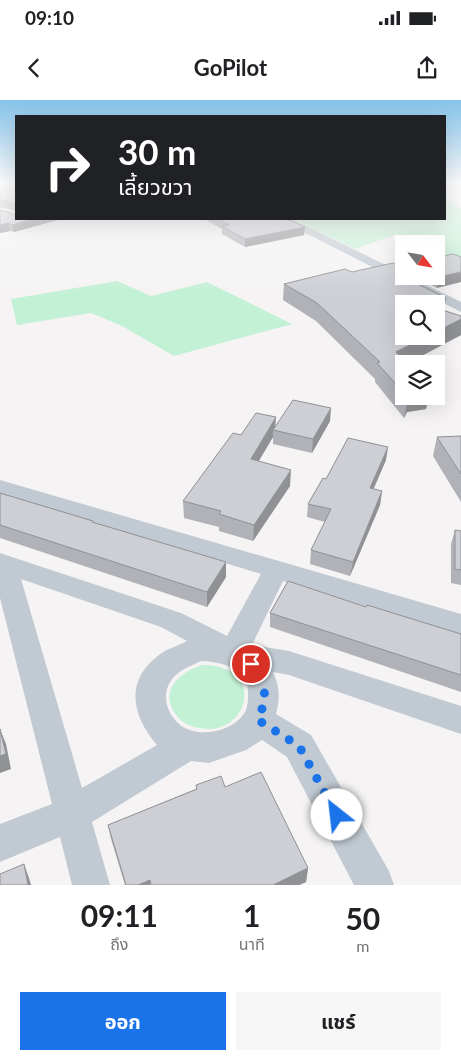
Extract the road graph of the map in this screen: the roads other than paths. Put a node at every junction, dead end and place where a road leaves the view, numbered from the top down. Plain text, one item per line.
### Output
1 (286, 220) edge
2 (461, 308) edge
3 (0, 487) edge
4 (2, 563) edge
5 (276, 570) junction
6 (461, 625) edge
7 (233, 653) junction
8 (258, 720) junction
9 (461, 720) edge
10 (188, 745) junction
11 (72, 814) junction
12 (0, 843) edge
13 (91, 885) edge
14 (375, 885) edge

1 - 2 street
3 - 5 street
4 - 7 street
4 - 11 street
5 - 6 street
5 - 7 street
7 - 8 street
7 - 9 street
7 - 10 street
8 - 10 street
8 - 14 street
10 - 11 street
11 - 12 street
11 - 13 street

